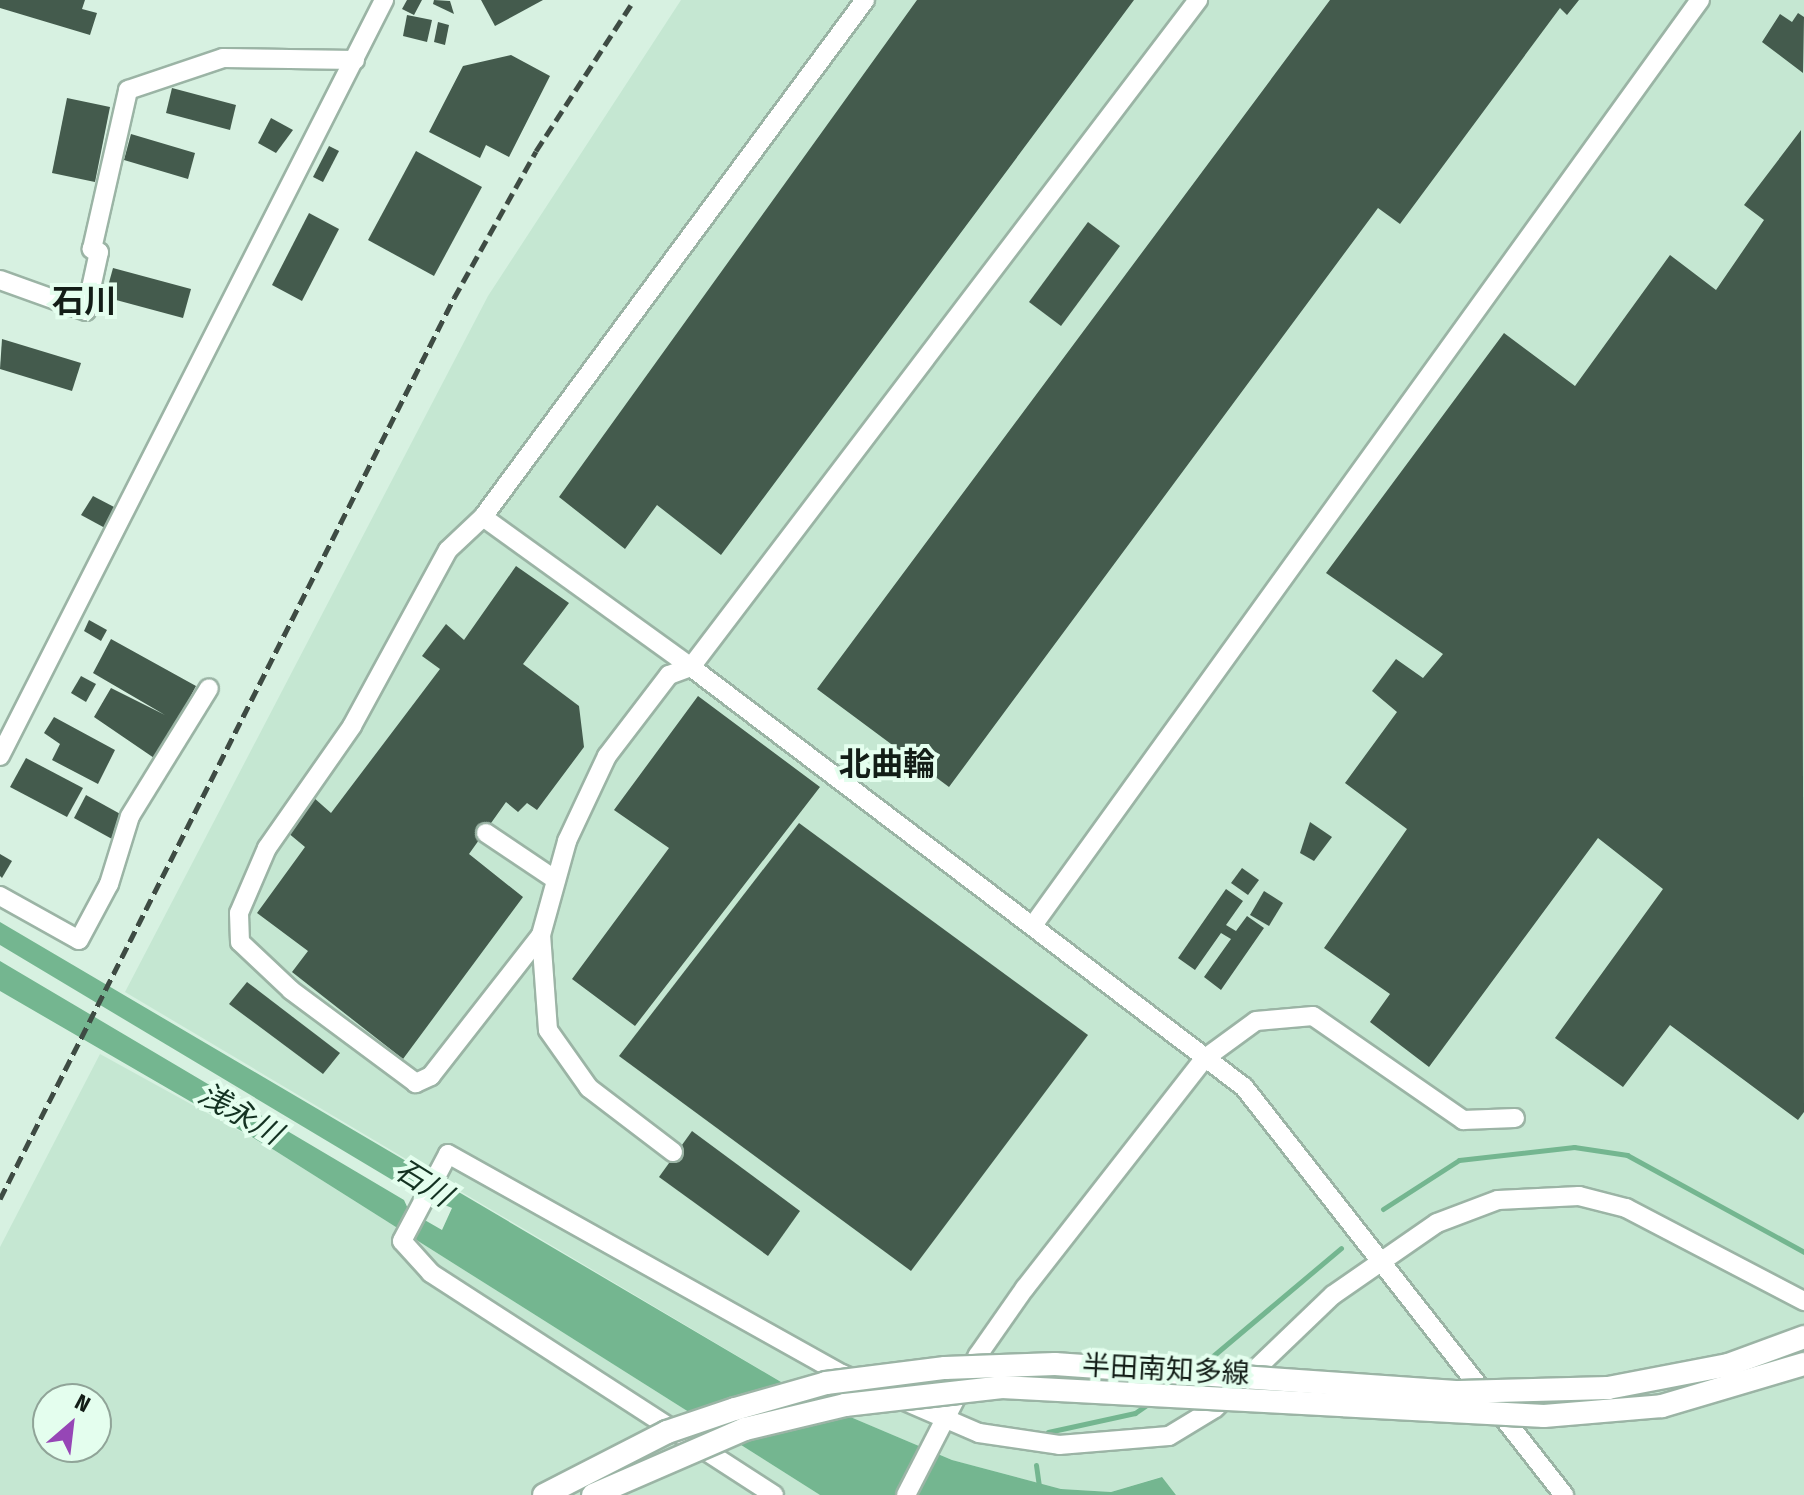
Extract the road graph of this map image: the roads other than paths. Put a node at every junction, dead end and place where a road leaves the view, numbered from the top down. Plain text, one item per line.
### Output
1 (384, 0) edge
2 (865, 0) edge
3 (1198, 0) edge
4 (1700, 0) edge
5 (355, 60) junction
6 (0, 280) edge
7 (483, 517) junction
8 (691, 667) junction
9 (209, 688) dead end
10 (0, 756) edge
11 (486, 833) dead end
12 (556, 880) junction
13 (0, 896) edge
14 (1034, 924) junction
15 (541, 935) junction
16 (1204, 1059) junction
17 (1515, 1118) dead end
18 (673, 1152) dead end
19 (1383, 1261) junction
20 (1804, 1301) edge
21 (1804, 1337) edge
22 (1804, 1364) edge
23 (942, 1422) junction
24 (544, 1495) edge
25 (593, 1495) edge
26 (774, 1495) edge
27 (906, 1495) edge
28 (1564, 1495) edge

1 - 5 street
2 - 7 street
3 - 8 street
4 - 14 street
5 - 6 street
5 - 10 street
7 - 8 street
7 - 15 street
8 - 12 street
8 - 14 street
9 - 13 street
11 - 12 street
12 - 15 street
14 - 16 street
15 - 18 street
16 - 17 street
16 - 19 street
16 - 23 street
19 - 20 street
19 - 23 street
19 - 28 street
21 - 24 main road, 半田南知多線, bridge
22 - 25 main road, 半田南知多線, bridge
23 - 26 street
23 - 27 street

